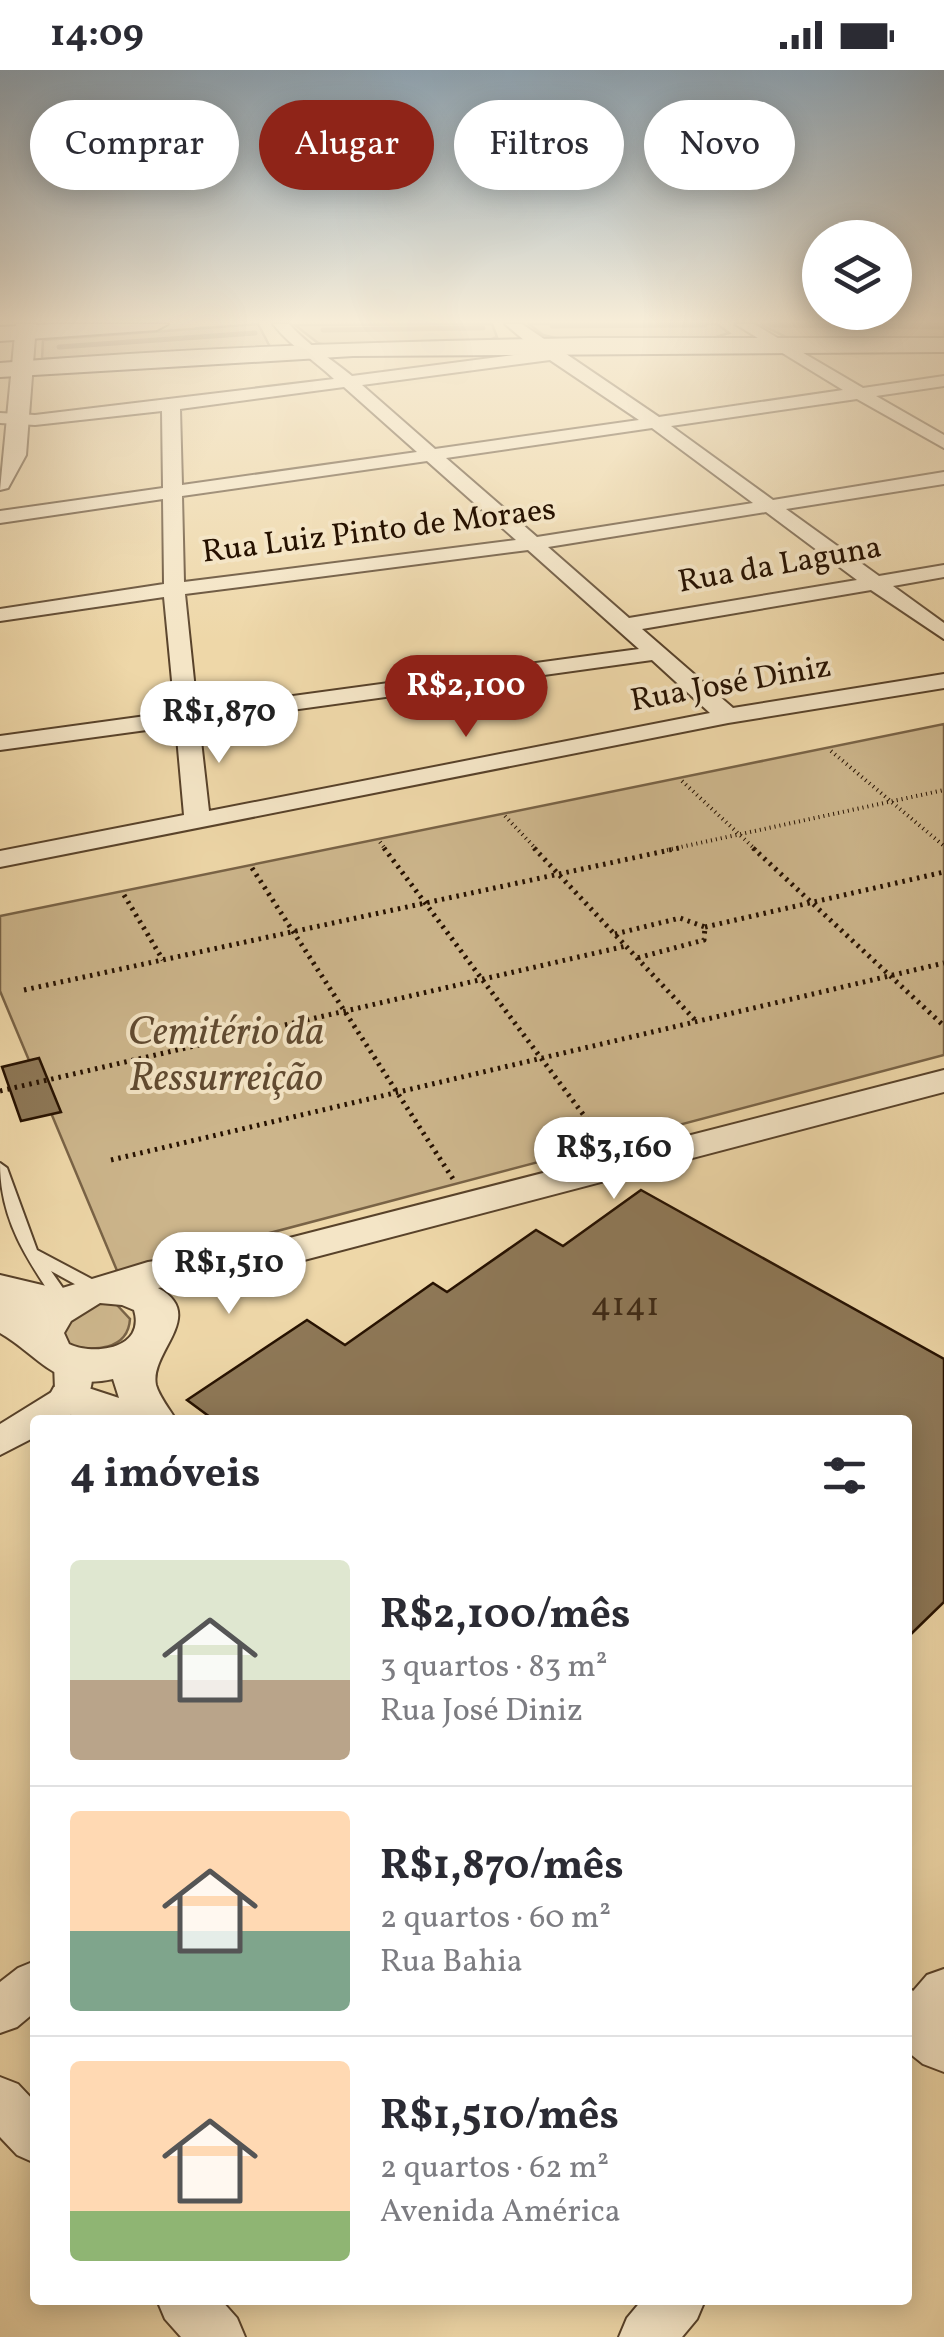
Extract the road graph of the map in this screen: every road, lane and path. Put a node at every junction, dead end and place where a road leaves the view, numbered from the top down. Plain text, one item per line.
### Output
1 (11, 430) edge
2 (172, 430) edge
3 (400, 430) edge
4 (609, 430) edge
5 (665, 430) edge
6 (921, 430) edge
7 (944, 443) edge
8 (430, 456) junction
9 (944, 478) edge
10 (0, 483) edge
11 (174, 491) junction
12 (767, 506) junction
13 (0, 517) edge
14 (532, 544) junction
15 (944, 571) edge
16 (873, 583) junction
17 (174, 588) junction
18 (0, 615) edge
19 (626, 625) junction
20 (944, 633) edge
21 (657, 654) junction
22 (944, 681) edge
23 (728, 716) junction
24 (188, 717) junction
25 (0, 743) edge
26 (831, 752) dead end
27 (682, 782) dead end
28 (944, 790) edge
29 (890, 802) junction
30 (506, 816) dead end
31 (197, 820) junction
32 (736, 835) junction
33 (380, 842) dead end
34 (944, 846) edge
35 (0, 860) edge
36 (252, 868) dead end
37 (944, 872) edge
38 (559, 874) junction
39 (124, 894) dead end
40 (426, 902) junction
41 (810, 903) junction
42 (705, 927) junction
43 (292, 932) junction
44 (615, 934) junction
45 (626, 946) junction
46 (638, 958) junction
47 (163, 960) junction
48 (944, 962) edge
49 (890, 976) junction
50 (483, 979) junction
51 (24, 990) dead end
52 (343, 1012) junction
53 (696, 1022) junction
54 (944, 1026) edge
55 (541, 1058) junction
56 (944, 1080) edge
57 (0, 1091) edge
58 (395, 1093) junction
59 (604, 1142) dead end
60 (111, 1160) dead end
61 (0, 1168) edge
62 (455, 1182) dead end
63 (30, 1253) junction
64 (266, 1257) junction
65 (0, 1288) edge
66 (0, 1315) edge
67 (148, 1340) junction
68 (65, 1347) edge
69 (129, 1415) edge
70 (150, 1415) edge
71 (0, 1442) edge
72 (30, 1987) edge
73 (0, 2011) edge
74 (0, 2100) edge
75 (30, 2133) edge
76 (189, 2305) edge
77 (674, 2305) edge
78 (218, 2337) edge
79 (646, 2337) edge

1 - 10 street
2 - 11 street
3 - 8 street
4 - 8 street
5 - 12 street
6 - 7 street
8 - 11 street
8 - 14 street
9 - 12 street, Rua Luiz Pinto de Moraes
11 - 13 street
11 - 17 street
12 - 14 street, Rua Luiz Pinto de Moraes
12 - 16 street
14 - 17 street, Rua Luiz Pinto de Moraes
14 - 19 street
15 - 16 street, Rua da Laguna
16 - 19 street, Rua da Laguna
16 - 20 street
17 - 18 street, Rua Luiz Pinto de Moraes
17 - 24 street
19 - 21 street
21 - 23 street
21 - 24 street, Rua da Laguna
22 - 23 street, Rua José Diniz
23 - 31 street, Rua José Diniz
24 - 25 street, Rua da Laguna
24 - 31 street
26 - 29 path
27 - 32 path
28 - 29 path
29 - 32 path
29 - 34 path
30 - 38 path
31 - 35 street, Rua José Diniz
32 - 38 path
32 - 41 path
33 - 40 path
36 - 43 path
37 - 41 path
38 - 40 path
38 - 44 path
39 - 47 path
40 - 43 path
40 - 50 path
41 - 42 path
41 - 49 path
42 - 44 path
42 - 46 path
43 - 47 path
43 - 52 path
44 - 45 path
45 - 46 path
45 - 50 path
46 - 53 path
47 - 51 path
48 - 49 path
49 - 53 path
49 - 54 path
50 - 52 path
50 - 55 path
52 - 57 path
52 - 58 path
53 - 55 path
55 - 58 path
55 - 59 path
56 - 64 street
58 - 60 path
58 - 62 path
61 - 63 lane
63 - 68 lane
63 - 68 lane
64 - 67 street
64 - 68 street
65 - 68 street
66 - 68 street
67 - 68 street
67 - 68 street
67 - 70 street
68 - 69 street
68 - 71 street
72 - 73 street
74 - 75 street
76 - 78 street
77 - 79 street

